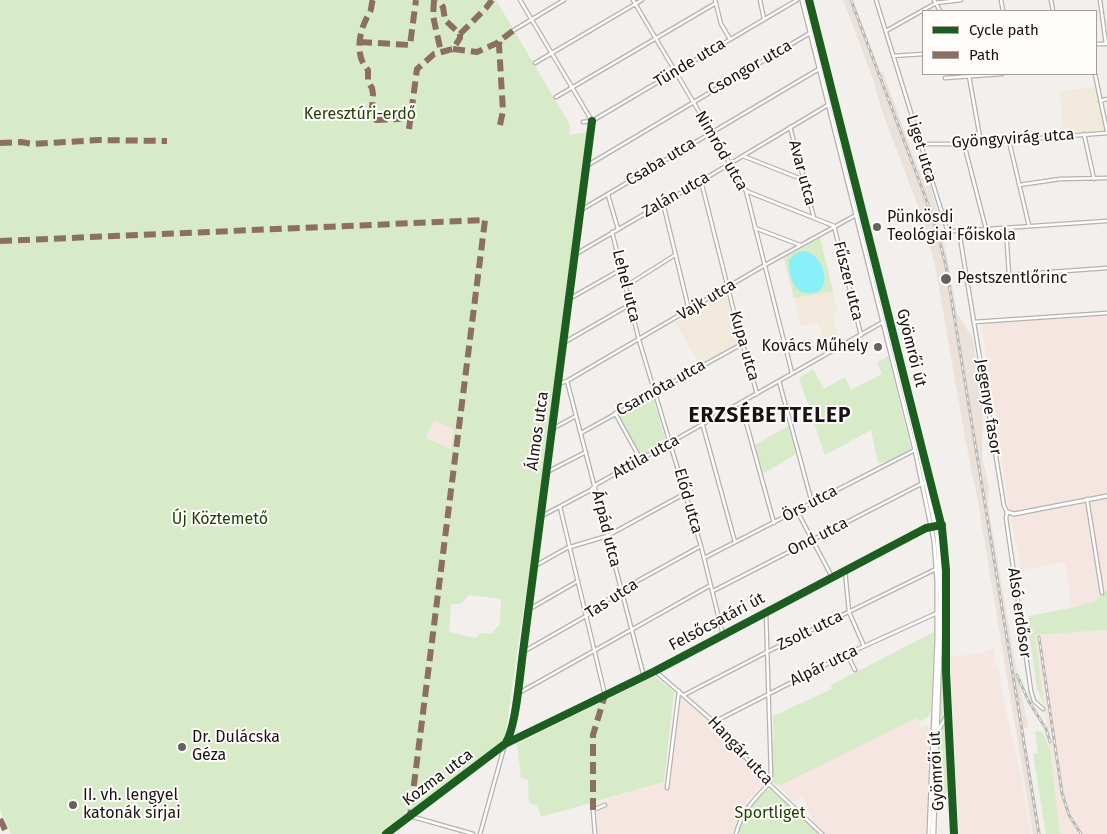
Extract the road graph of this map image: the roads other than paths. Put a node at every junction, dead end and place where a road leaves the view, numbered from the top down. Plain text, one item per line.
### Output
1 (520, 0) edge
2 (564, 0) edge
3 (633, 0) edge
4 (642, 0) edge
5 (760, 0) edge
6 (797, 0) edge
7 (804, 0) edge
8 (809, 0) edge
9 (876, 0) edge
10 (961, 0) edge
11 (1100, 0) edge
12 (716, 1) edge
13 (935, 2) edge
14 (635, 4) junction
15 (532, 19) junction
16 (764, 20) junction
17 (514, 30) dead end
18 (886, 31) junction
19 (810, 33) junction
20 (655, 38) junction
21 (730, 39) junction
22 (1107, 44) edge
23 (552, 53) junction
24 (922, 54) edge
25 (893, 56) junction
26 (535, 63) dead end
27 (819, 69) junction
28 (675, 72) junction
29 (986, 75) edge
30 (1094, 75) edge
31 (969, 76) junction
32 (945, 78) dead end
33 (572, 87) junction
34 (556, 97) dead end
35 (1107, 99) edge
36 (1100, 101) junction
37 (693, 102) junction
38 (828, 104) junction
39 (592, 121) junction
40 (583, 122) dead end
41 (790, 127) junction
42 (712, 132) junction
43 (1107, 132) edge
44 (1084, 134) junction
45 (1009, 141) junction
46 (981, 143) junction
47 (920, 144) junction
48 (964, 144) junction
49 (743, 156) junction
50 (730, 163) junction
51 (587, 165) junction
52 (1107, 178) edge
53 (1094, 179) junction
54 (804, 180) junction
55 (701, 182) junction
56 (1019, 185) junction
57 (746, 191) junction
58 (607, 194) junction
59 (663, 203) junction
60 (581, 210) junction
61 (856, 215) junction
62 (814, 218) junction
63 (1107, 221) edge
64 (834, 226) junction
65 (1029, 226) junction
66 (755, 228) junction
67 (1006, 228) junction
68 (618, 229) junction
69 (986, 229) junction
70 (959, 231) junction
71 (612, 232) junction
72 (800, 245) junction
73 (575, 254) junction
74 (676, 255) junction
75 (765, 265) junction
76 (1107, 268) edge
77 (622, 269) junction
78 (1009, 275) junction
79 (967, 278) junction
80 (626, 286) junction
81 (727, 288) junction
82 (569, 299) junction
83 (631, 304) junction
84 (690, 310) junction
85 (1107, 313) edge
86 (883, 322) junction
87 (974, 322) junction
88 (861, 335) junction
89 (640, 340) junction
90 (564, 342) junction
91 (742, 344) junction
92 (792, 373) junction
93 (568, 381) junction
94 (779, 381) junction
95 (558, 384) junction
96 (656, 391) junction
97 (757, 394) junction
98 (741, 404) junction
99 (615, 413) junction
100 (576, 416) junction
101 (703, 426) junction
102 (552, 429) junction
103 (581, 433) junction
104 (671, 443) junction
105 (915, 450) junction
106 (586, 452) junction
107 (641, 460) junction
108 (546, 473) junction
109 (923, 483) junction
110 (595, 487) junction
111 (686, 493) junction
112 (1107, 496) edge
113 (1087, 499) junction
114 (812, 503) junction
115 (560, 506) junction
116 (797, 511) junction
117 (1007, 512) junction
118 (540, 517) junction
119 (774, 523) junction
120 (940, 525) junction
121 (932, 526) junction
122 (608, 536) junction
123 (812, 540) junction
124 (736, 542) junction
125 (701, 546) junction
126 (570, 547) junction
127 (704, 558) junction
128 (534, 567) junction
129 (936, 569) junction
130 (845, 570) junction
131 (832, 577) junction
132 (578, 582) junction
133 (711, 585) junction
134 (621, 590) junction
135 (712, 592) junction
136 (1102, 593) dead end
137 (528, 610) junction
138 (766, 612) junction
139 (848, 612) junction
140 (937, 613) junction
141 (586, 616) junction
142 (632, 631) junction
143 (723, 635) junction
144 (864, 646) junction
145 (523, 652) junction
146 (595, 652) junction
147 (766, 652) junction
148 (847, 654) junction
149 (855, 670) dead end
150 (655, 671) junction
151 (644, 677) junction
152 (679, 691) junction
153 (768, 693) junction
154 (517, 694) junction
155 (605, 695) junction
156 (684, 696) junction
157 (948, 707) junction
158 (1044, 709) dead end
159 (714, 722) junction
160 (936, 735) junction
161 (505, 744) junction
162 (769, 784) junction
163 (667, 788) dead end
164 (605, 806) dead end
165 (410, 816) junction
166 (386, 834) edge
167 (473, 834) edge
168 (480, 834) edge
169 (595, 834) edge
170 (736, 834) edge
171 (822, 834) edge
172 (929, 834) edge
173 (933, 834) edge
174 (954, 834) edge

1 - 15 street
2 - 15 street
3 - 14 street, Nimród utca
4 - 14 street
5 - 16 street
6 - 16 street, Tünde utca
7 - 19 street, Gyömrői út
7 - 160 main road
8 - 120 street, Gyömrői út
9 - 18 street, Liget utca
10 - 13 street
11 - 22 street
12 - 20 street
12 - 21 street
13 - 18 street
14 - 20 street, Nimród utca
14 - 23 street
15 - 17 street
15 - 23 street
16 - 21 street, Tünde utca
18 - 25 street, Liget utca
19 - 27 street, Gyömrői út
19 - 37 street, Csongor utca
20 - 28 street, Nimród utca
20 - 33 street
21 - 28 street, Tünde utca
23 - 26 street
23 - 33 street
24 - 25 street
25 - 47 street, Liget utca
27 - 38 street, Gyömrői út
27 - 42 street, Csaba utca
28 - 37 street, Nimród utca
28 - 39 street, Tünde utca
29 - 31 street
30 - 36 street
31 - 32 street
31 - 46 street
33 - 34 street
33 - 39 street
35 - 36 street
36 - 43 street
37 - 42 street, Nimród utca
37 - 51 street, Csongor utca
38 - 41 street, Zalán utca
38 - 61 street, Gyömrői út
39 - 40 street, Tünde utca
39 - 51 street, Álmos utca
41 - 49 street, Zalán utca
41 - 54 street, Avar utca
42 - 50 street, Nimród utca
42 - 58 street, Csaba utca
43 - 44 street, Gyöngyvirág utca
44 - 45 street, Gyöngyvirág utca
44 - 53 street
45 - 46 street, Gyöngyvirág utca
45 - 56 street
46 - 48 street, Gyöngyvirág utca
47 - 48 street, Gyöngyvirág utca
47 - 70 street, Liget utca
48 - 69 street
49 - 50 street, Zalán utca
49 - 54 street
50 - 55 street, Zalán utca
50 - 57 street, Nimród utca
51 - 60 street, Álmos utca
52 - 53 street
53 - 56 street
54 - 62 street, Avar utca
55 - 59 street, Zalán utca
55 - 81 street, Kupa utca
56 - 65 street
57 - 62 street
57 - 66 street, Nimród utca
58 - 60 street, Csaba utca
58 - 68 street, Lehel utca
59 - 68 street, Zalán utca
59 - 74 street
60 - 73 street, Álmos utca
61 - 64 street, Vajk utca
61 - 86 street, Gyömrői út
62 - 64 street
63 - 65 street
64 - 72 street, Vajk utca
64 - 88 street, Fűszer utca
65 - 67 street
66 - 72 street
66 - 75 street, Nimród utca
67 - 69 street
67 - 78 street
68 - 71 street, Zalán utca
69 - 70 street
70 - 79 street, Jegenye fasor
71 - 73 street, Zalán utca
71 - 77 street, Lehel utca
72 - 75 street, Vajk utca
73 - 82 street, Álmos utca
74 - 80 street
74 - 84 street
75 - 81 street, Vajk utca
75 - 92 street, Nimród utca
76 - 78 street
77 - 80 street, Lehel utca
77 - 82 street
78 - 79 street
79 - 87 street, Jegenye fasor
80 - 83 street, Lehel utca
81 - 84 street, Vajk utca
81 - 91 street, Kupa utca
82 - 90 street, Álmos utca
83 - 89 street, Lehel utca
83 - 90 street
84 - 89 street, Vajk utca
85 - 87 street
86 - 88 street, Attila utca
86 - 105 street, Gyömrői út
87 - 117 street, Jegenye fasor
88 - 92 street, Attila utca
89 - 93 street, Vajk utca
89 - 96 street, Előd utca
90 - 95 street, Álmos utca
91 - 96 street, Csarnóta utca
91 - 97 street, Kupa utca
92 - 94 street, Attila utca
93 - 95 street, Vajk utca
93 - 100 street, Árpád utca
94 - 97 street, Attila utca
94 - 114 street
95 - 102 street, Álmos utca
96 - 99 street, Csarnóta utca
96 - 104 street, Előd utca
97 - 98 street, Attila utca
98 - 101 street, Attila utca
98 - 119 street
99 - 103 street, Csarnóta utca
99 - 107 street
100 - 102 street
100 - 103 street, Árpád utca
101 - 104 street, Attila utca
101 - 124 street
102 - 108 street, Álmos utca
103 - 106 street, Árpád utca
104 - 107 street, Attila utca
104 - 111 street, Előd utca
105 - 109 street, Gyömrői út
105 - 114 street, Örs utca
106 - 108 street
106 - 110 street, Árpád utca
107 - 110 street, Attila utca
108 - 118 street, Álmos utca
109 - 121 street, Gyömrői út
109 - 123 street, Ond utca
110 - 115 street, Attila utca
110 - 122 street, Árpád utca
111 - 122 street
111 - 125 street, Előd utca
112 - 113 street
113 - 117 street
113 - 136 street
114 - 116 street, Örs utca
115 - 118 street, Attila utca
115 - 126 street
116 - 119 street, Örs utca
116 - 123 street
117 - 158 street, Alsó erdősor
118 - 128 street, Álmos utca
119 - 124 street, Örs utca
120 - 121 street, Felsőcsatári út, bridge
120 - 157 street, Gyömrői út
121 - 129 street, Gyömrői út
121 - 130 street, Felsőcsatári út
122 - 126 street
122 - 134 street, Árpád utca
123 - 131 street
123 - 135 street, Ond utca
124 - 127 street, Örs utca
125 - 127 street, Előd utca
125 - 134 street, Tas utca
126 - 128 street
126 - 132 street
127 - 133 street, Előd utca
128 - 137 street, Álmos utca
129 - 139 street, Zsolt utca
129 - 140 street, Gyömrői út
130 - 131 street, Felsőcsatári út
130 - 139 street
131 - 138 street, Felsőcsatári út
132 - 137 street
132 - 141 street
133 - 135 street, Előd utca
133 - 142 street
134 - 141 street, Tas utca
134 - 142 street, Árpád utca
135 - 143 street, Előd utca
137 - 145 street, Álmos utca
138 - 143 street, Felsőcsatári út
138 - 147 street
139 - 144 street
139 - 147 street, Zsolt utca
140 - 144 street, Alpár utca
140 - 172 street, Gyömrői út
141 - 145 street, Tas utca
141 - 146 street
142 - 146 street
142 - 151 street, Árpád utca
143 - 150 street, Felsőcsatári út
144 - 148 street, Alpár utca
145 - 154 street, Álmos utca
146 - 154 street
146 - 155 street
147 - 153 street
147 - 156 street, Zsolt utca
148 - 149 street
148 - 153 street, Alpár utca
150 - 151 street, Felsőcsatári út
150 - 152 street, Hangár utca
151 - 155 street, Felsőcsatári út
152 - 156 street, Hangár utca
152 - 163 street
153 - 159 street, Alpár utca
153 - 162 street
154 - 161 street, Álmos utca
155 - 161 street, Felsőcsatári út
156 - 159 street, Hangár utca
157 - 160 street, Gyömrői út
157 - 174 street, Gyömrői út
159 - 162 street, Hangár utca
160 - 173 main road
161 - 165 street, Kozma utca
161 - 168 street, Álmos utca
162 - 170 street
162 - 171 street, Hangár utca
164 - 169 street
165 - 166 street, Kozma utca
165 - 167 street

